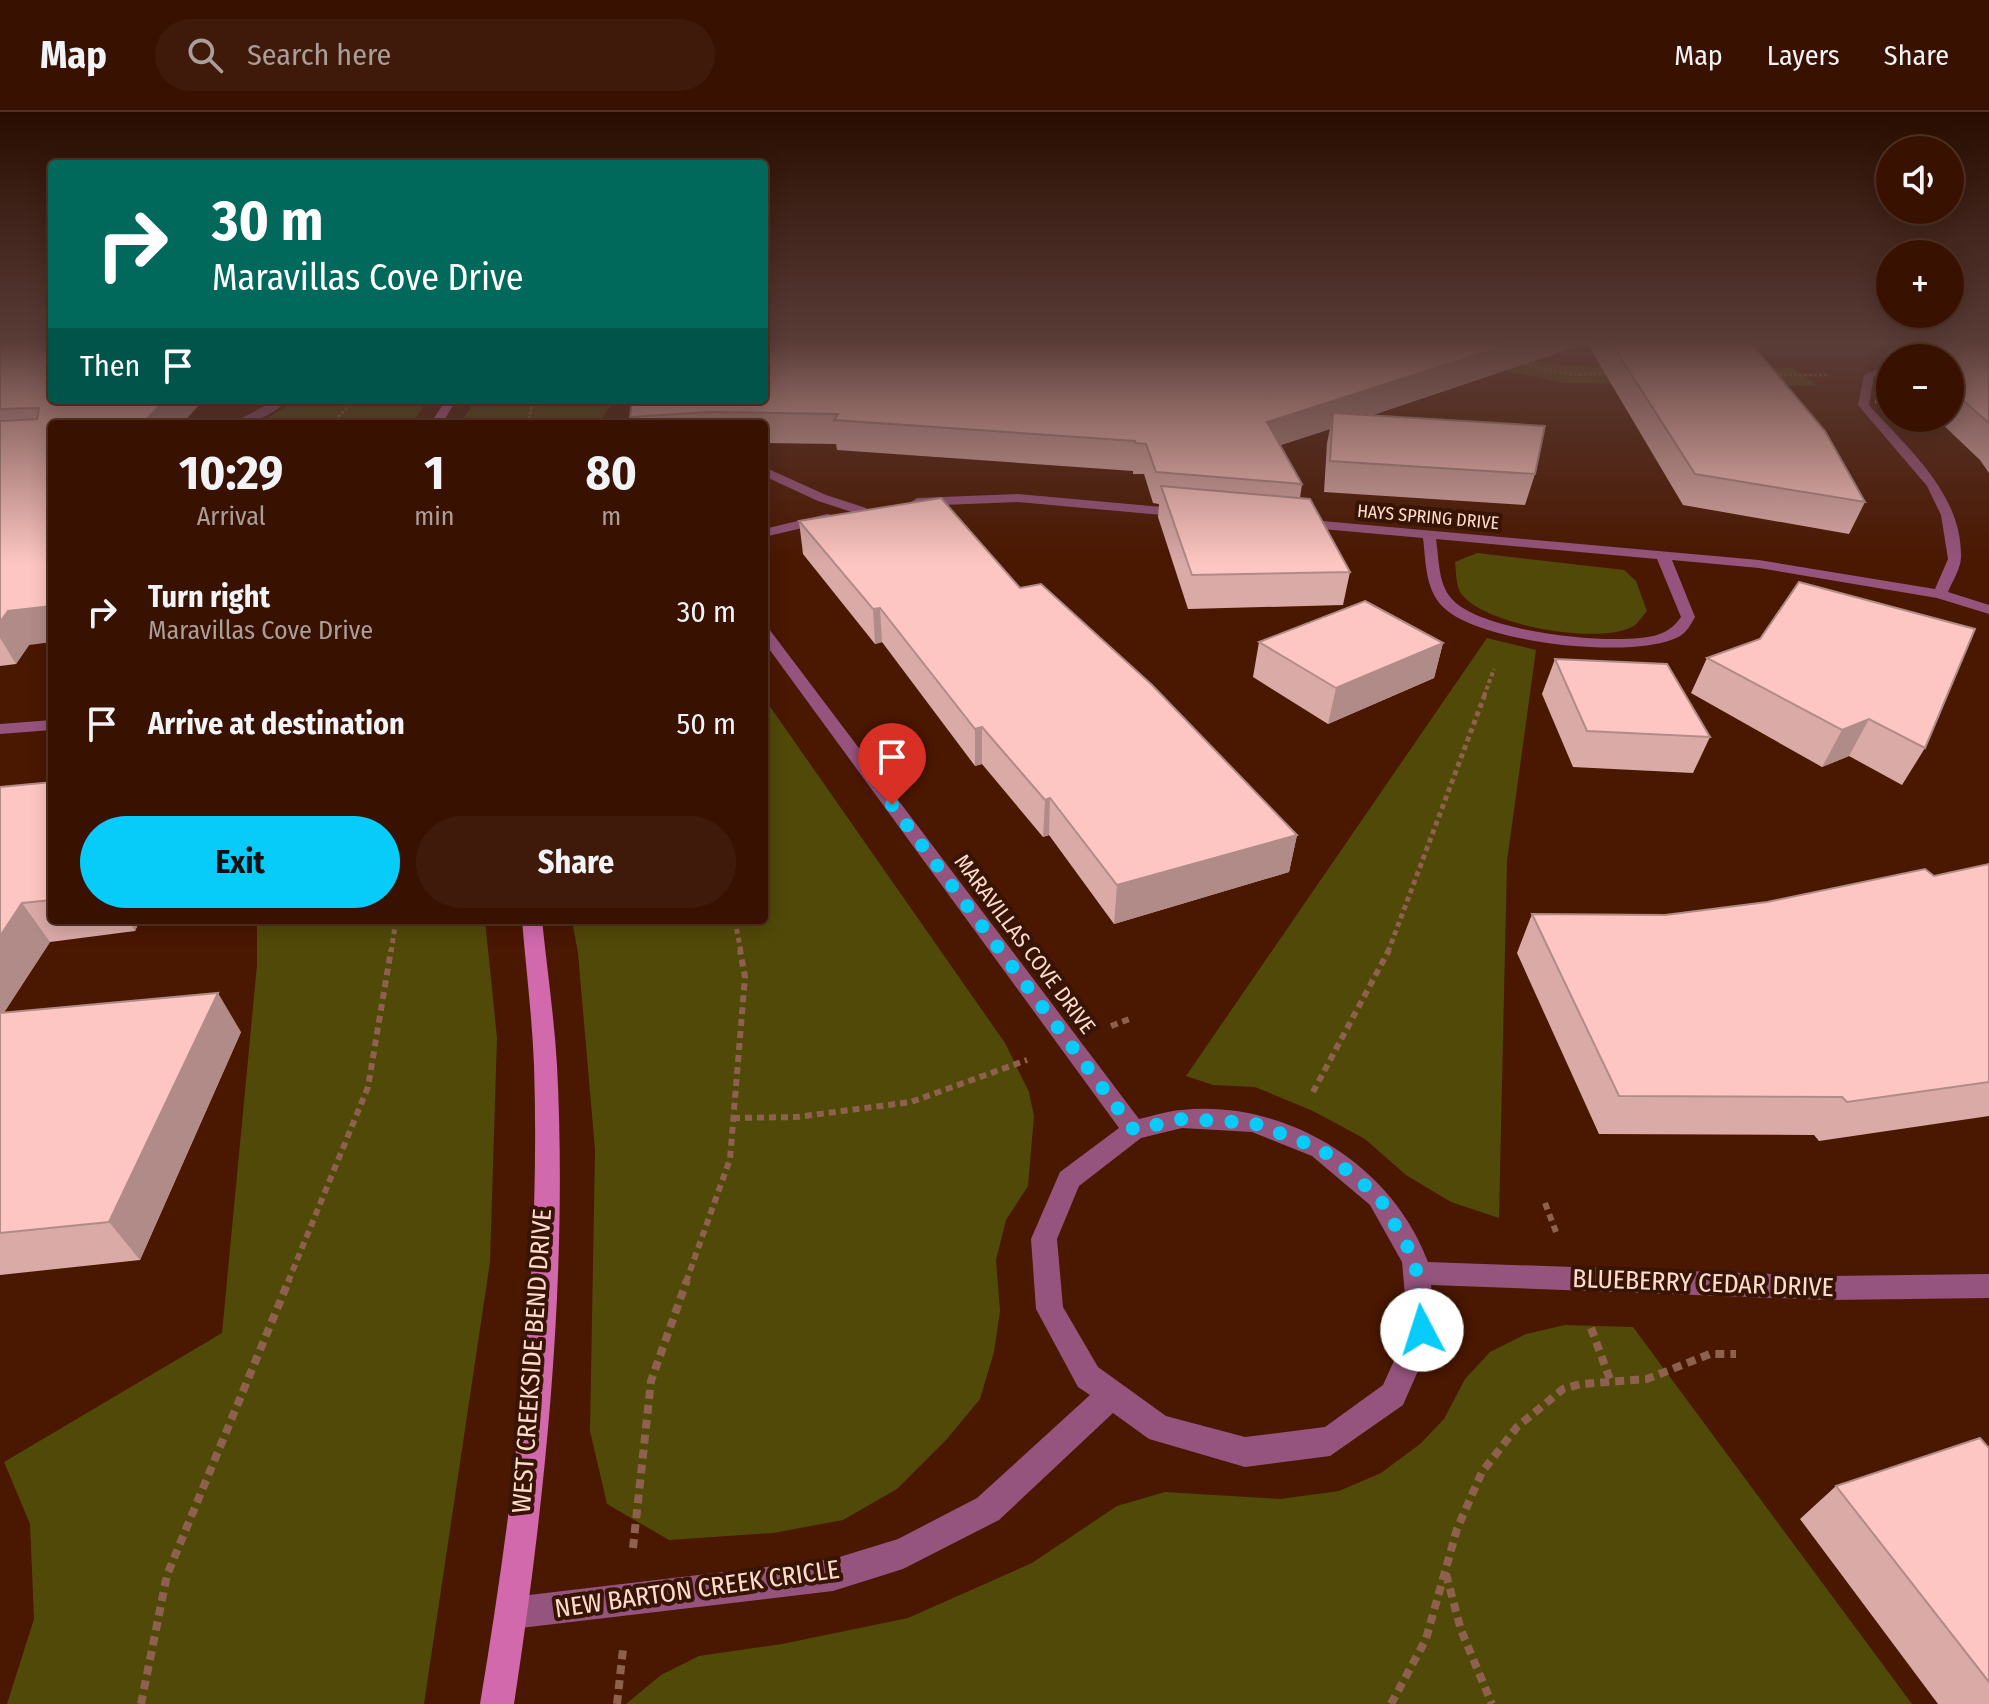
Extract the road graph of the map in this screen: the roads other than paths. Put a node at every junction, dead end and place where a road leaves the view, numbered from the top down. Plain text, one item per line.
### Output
1 (1887, 432) edge
2 (768, 473) edge
3 (898, 505) edge
4 (1192, 513) edge
5 (1287, 522) edge
6 (768, 532) edge
7 (1429, 535) junction
8 (1663, 556) junction
9 (1940, 594) junction
10 (1989, 610) edge
11 (768, 637) edge
12 (48, 725) edge
13 (0, 729) edge
14 (532, 924) edge
15 (1134, 1130) junction
16 (1417, 1273) junction
17 (1989, 1286) edge
18 (1111, 1395) junction
19 (512, 1613) junction
20 (497, 1704) edge

1 - 9 street
2 - 6 street
3 - 4 street
5 - 7 street, HAYS SPRING DRIVE
7 - 8 street, HAYS SPRING DRIVE
7 - 8 street
8 - 9 street, HAYS SPRING DRIVE
9 - 10 street, HAYS SPRING DRIVE
11 - 15 street, MARAVILLAS COVE DRIVE
12 - 13 street
14 - 19 street, WEST CREEKSIDE BEND DRIVE
15 - 16 street
15 - 18 street
16 - 17 street, BLUEBERRY CEDAR DRIVE
16 - 18 street
18 - 19 street, NEW BARTON CREEK CRICLE
19 - 20 street, WEST CREEKSIDE BEND DRIVE

